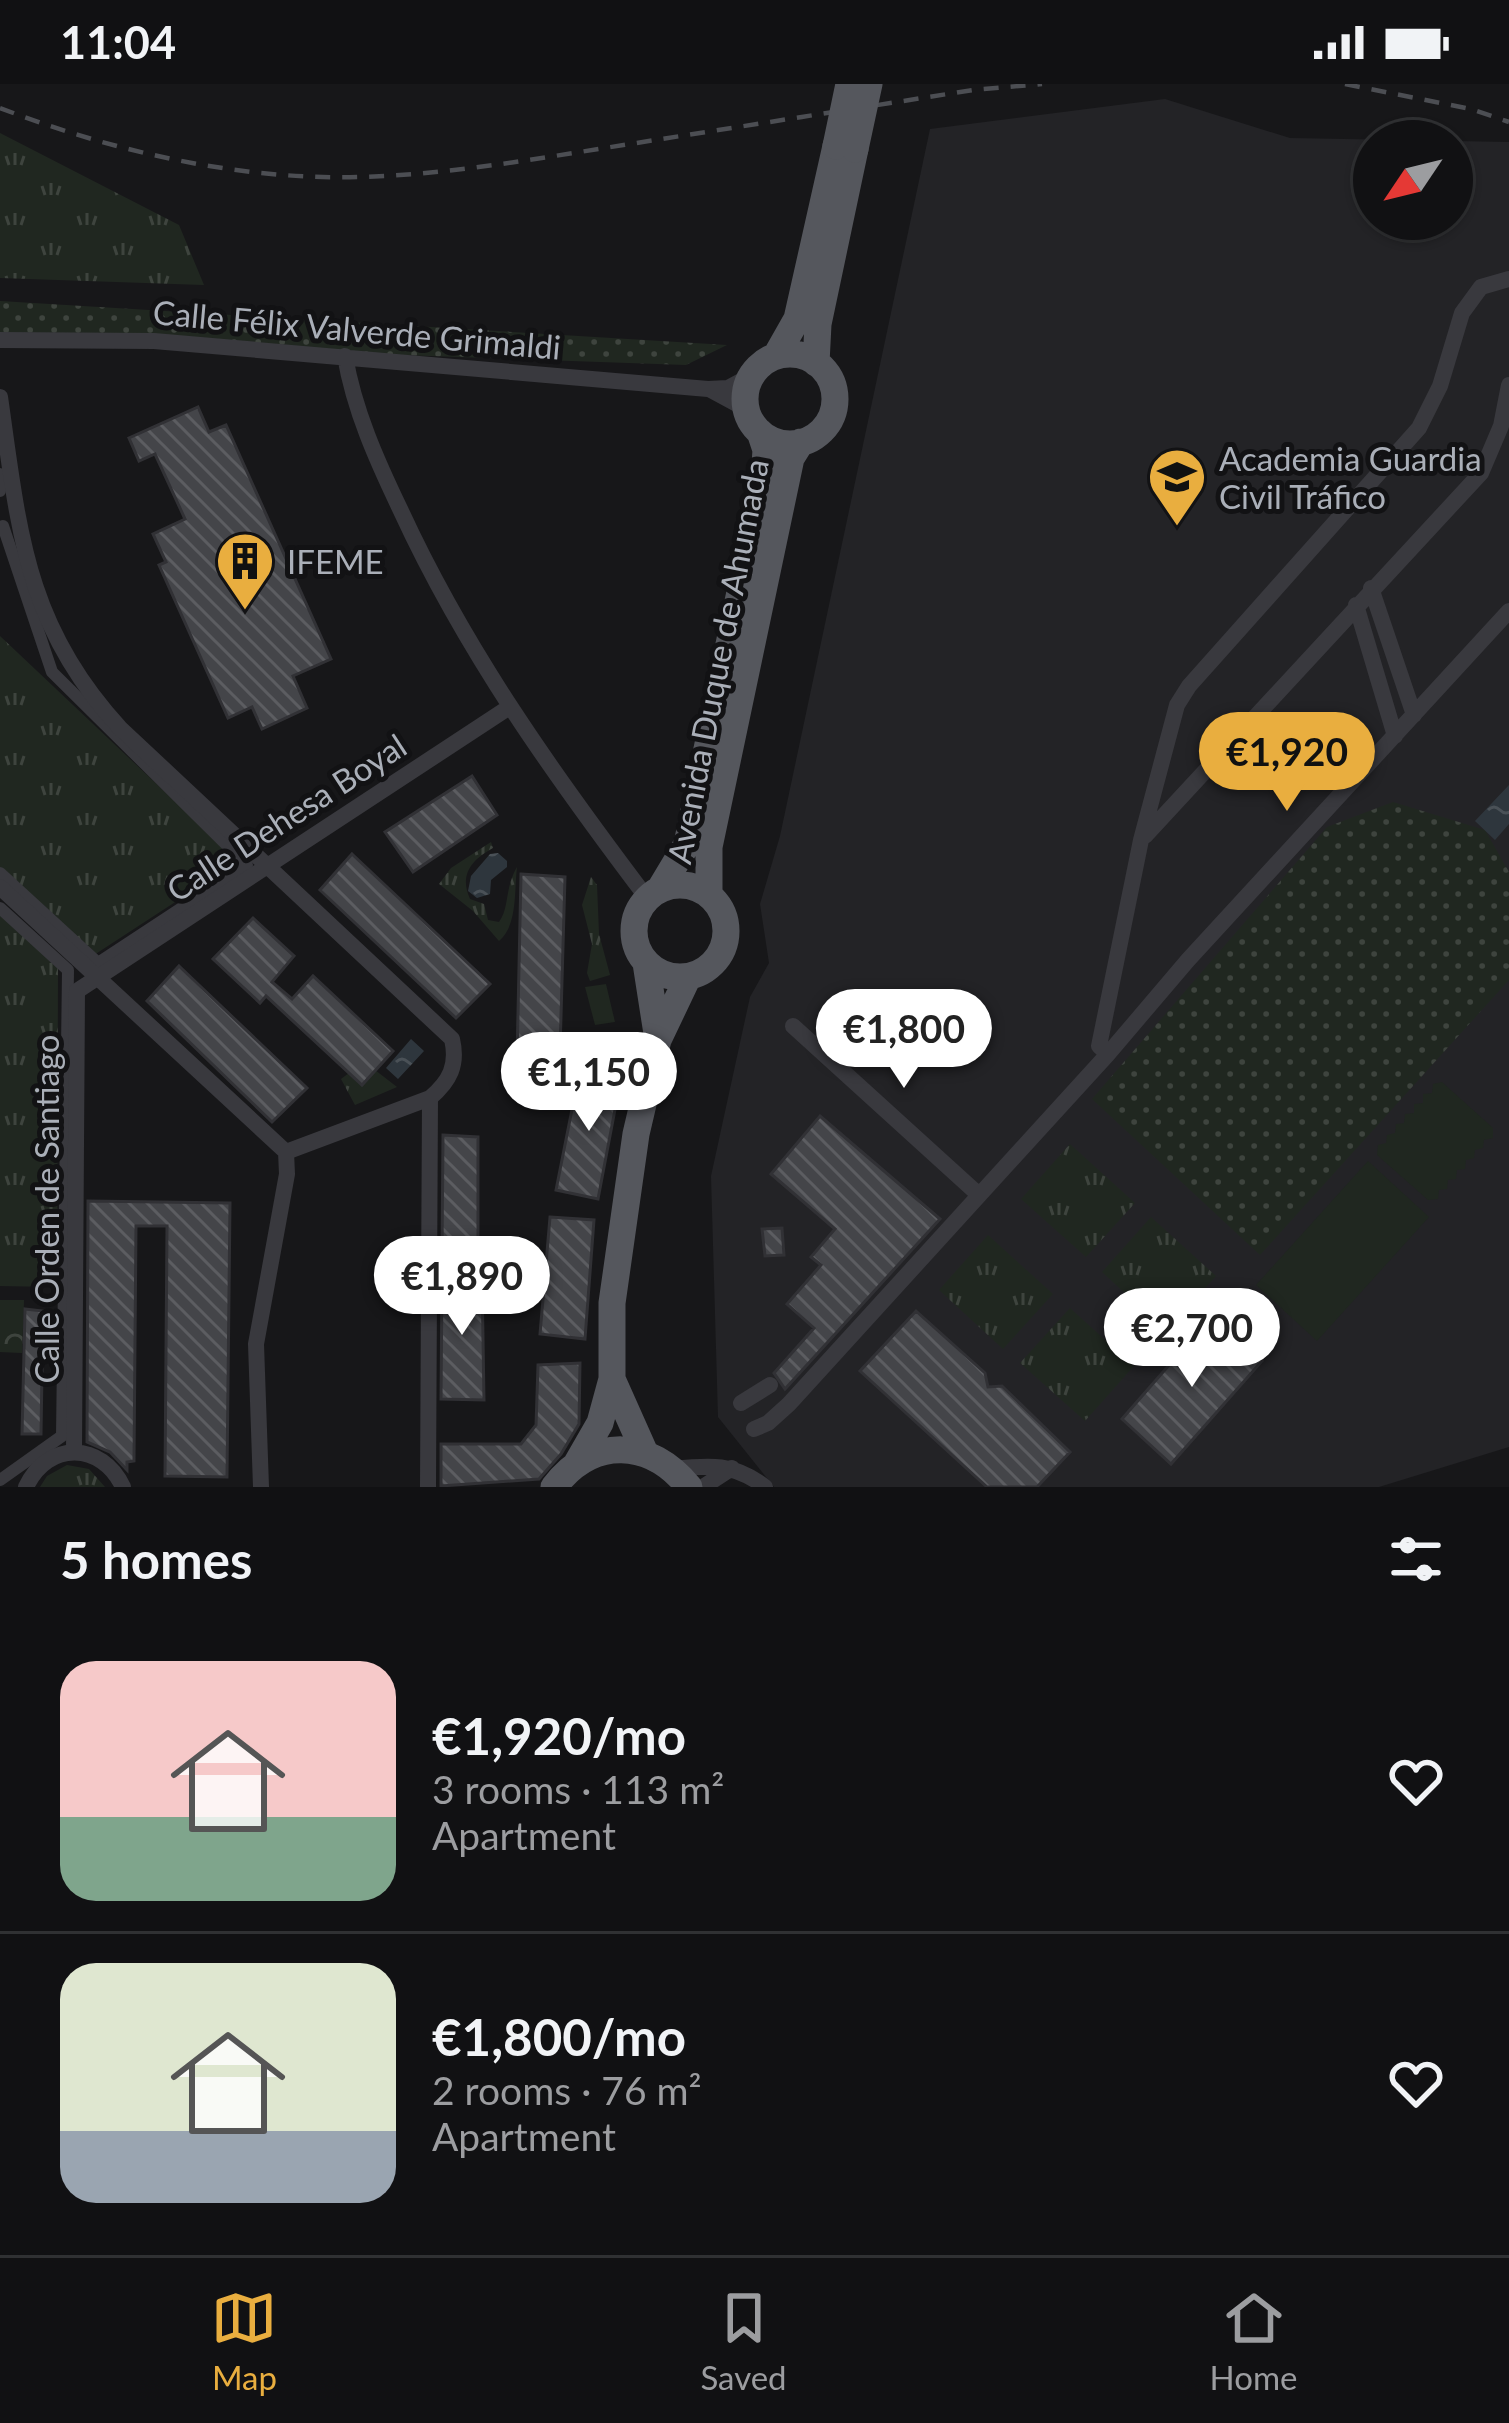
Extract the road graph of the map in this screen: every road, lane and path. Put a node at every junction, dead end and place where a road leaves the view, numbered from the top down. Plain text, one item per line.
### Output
1 (849, 84) edge
2 (869, 84) edge
3 (845, 147) junction
4 (1509, 279) edge
5 (0, 340) edge
6 (345, 356) junction
7 (776, 356) junction
8 (816, 363) junction
9 (752, 375) junction
10 (1509, 385) edge
11 (708, 389) junction
12 (0, 397) edge
13 (753, 421) junction
14 (801, 442) junction
15 (0, 474) edge
16 (5, 500) edge
17 (0, 530) edge
18 (1371, 588) junction
19 (1356, 605) junction
20 (1509, 611) edge
21 (508, 708) junction
22 (1414, 715) junction
23 (1395, 736) junction
24 (1141, 840) junction
25 (268, 866) junction
26 (0, 873) edge
27 (0, 887) edge
28 (654, 894) junction
29 (709, 895) junction
30 (0, 908) edge
31 (646, 963) junction
32 (96, 976) junction
33 (688, 977) junction
34 (793, 1026) dead end
35 (658, 1040) junction
36 (1108, 1054) junction
37 (430, 1098) junction
38 (286, 1153) junction
39 (979, 1195) junction
40 (612, 1379) junction
41 (770, 1385) dead end
42 (741, 1403) dead end
43 (754, 1429) dead end
44 (74, 1451) junction
45 (645, 1453) junction
46 (578, 1463) junction
47 (733, 1467) junction
48 (681, 1478) edge
49 (0, 1480) edge
50 (26, 1487) edge
51 (124, 1487) edge
52 (261, 1487) edge
53 (428, 1487) edge
54 (554, 1487) edge
55 (703, 1487) edge
56 (765, 1487) edge

1 - 3 main road, bridge
2 - 3 main road, bridge
3 - 7 main road
3 - 8 main road
4 - 24 street
5 - 6 street, Calle Félix Valverde Grimaldi
6 - 11 street, Calle Félix Valverde Grimaldi
6 - 21 street
7 - 8 main road
7 - 9 main road
8 - 14 main road
9 - 11 street, Calle Félix Valverde Grimaldi
9 - 13 main road
10 - 18 street
11 - 13 street, Calle Félix Valverde Grimaldi
12 - 16 street
13 - 14 main road
13 - 28 main road, Avenida Duque de Ahumada
14 - 29 main road, Avenida Duque de Ahumada
15 - 16 street
16 - 25 street
17 - 26 street
18 - 19 street
18 - 22 street
19 - 23 street
19 - 24 street
20 - 22 street
21 - 25 street, Calle Dehesa Boyal
21 - 28 street
22 - 23 street
23 - 36 street
24 - 36 street
25 - 32 street, Calle Dehesa Boyal
25 - 37 street
27 - 32 street
28 - 29 main road
28 - 31 main road
29 - 33 main road
30 - 49 street
31 - 33 main road
31 - 35 main road
32 - 38 street
32 - 44 street, Calle Orden de Santiago
33 - 35 main road
34 - 39 street
35 - 40 main road
36 - 39 street
37 - 38 street
37 - 53 street
38 - 52 street
39 - 43 street
40 - 45 main road
40 - 46 main road
41 - 42 street
44 - 50 street
44 - 51 street
45 - 46 main road
45 - 48 main road
46 - 54 main road
47 - 48 street
47 - 55 street
47 - 56 street

